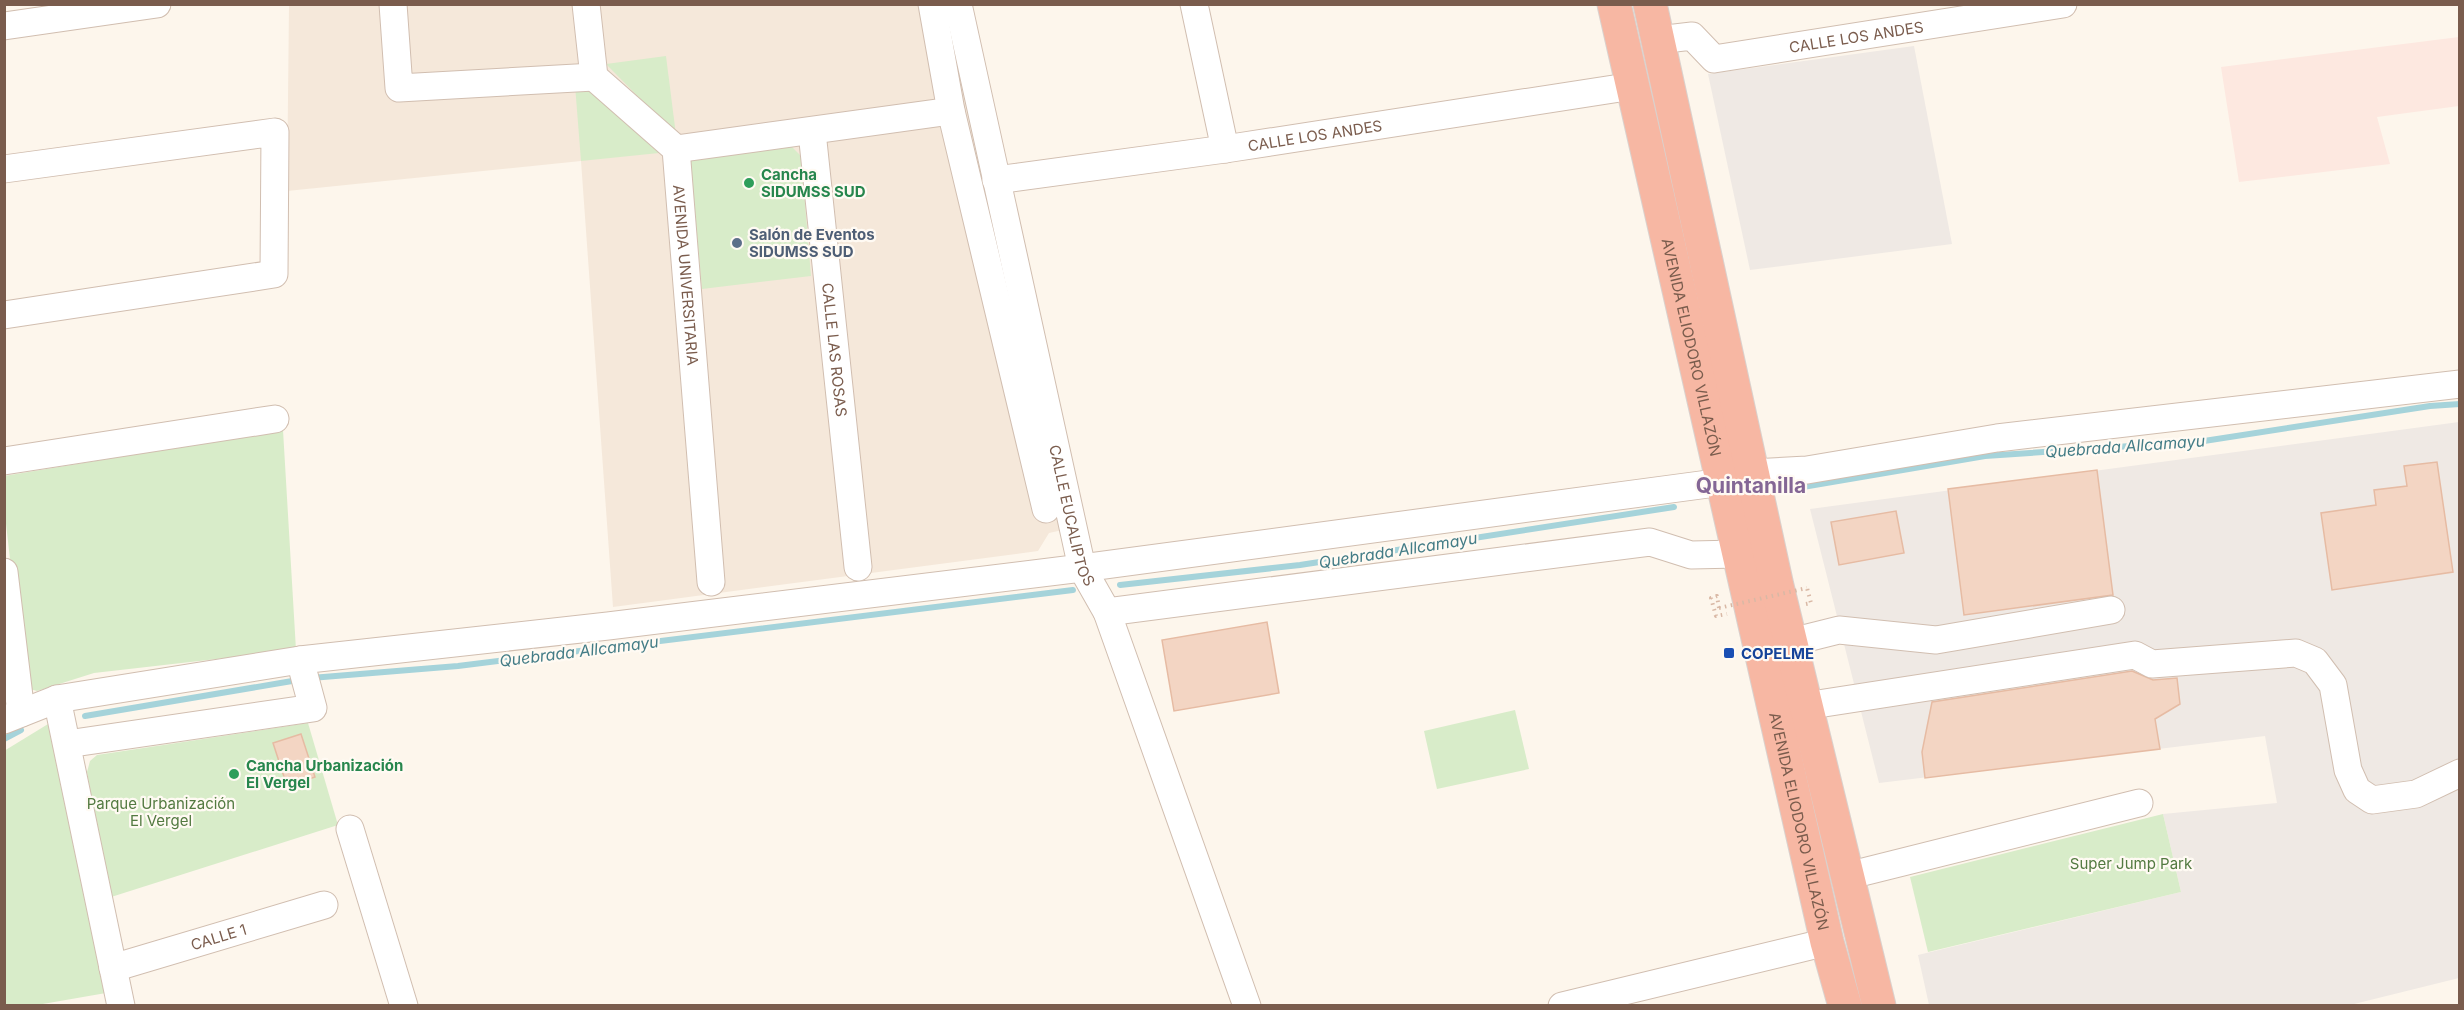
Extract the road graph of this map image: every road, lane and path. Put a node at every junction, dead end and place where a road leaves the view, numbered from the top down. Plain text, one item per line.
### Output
1 (157, 4) edge
2 (393, 4) edge
3 (586, 4) edge
4 (932, 4) edge
5 (958, 4) edge
6 (1194, 4) edge
7 (1614, 4) edge
8 (1650, 4) edge
9 (2063, 4) edge
10 (1961, 13) edge
11 (4, 26) edge
12 (1658, 40) junction
13 (594, 76) junction
14 (1634, 86) junction
15 (951, 111) junction
16 (812, 132) junction
17 (1225, 149) junction
18 (676, 150) junction
19 (4, 169) edge
20 (996, 180) junction
21 (4, 315) edge
22 (2460, 384) edge
23 (275, 419) dead end
24 (4, 461) edge
25 (1738, 478) junction
26 (1046, 509) dead end
27 (1738, 554) junction
28 (858, 567) dead end
29 (1082, 568) junction
30 (4, 572) edge
31 (711, 582) dead end
32 (1807, 588) dead end
33 (2111, 610) dead end
34 (1107, 612) junction
35 (1716, 616) dead end
36 (1791, 642) junction
37 (301, 665) junction
38 (57, 699) junction
39 (1805, 706) junction
40 (13, 716) edge
41 (67, 744) junction
42 (2460, 773) edge
43 (2139, 803) dead end
44 (350, 829) dead end
45 (1847, 876) junction
46 (324, 905) dead end
47 (1827, 942) junction
48 (113, 968) junction
49 (121, 1005) edge
50 (404, 1005) edge
51 (1247, 1005) edge
52 (1562, 1005) edge
53 (1845, 1005) edge
54 (1879, 1005) edge

1 - 11 street
2 - 13 street
3 - 13 street
4 - 15 street, CALLE EUCALIPTOS
5 - 20 street, CALLE EUCALIPTOS
6 - 17 street
7 - 14 highway, AVENIDA ELIODORO VILLAZÓN
8 - 12 highway, AVENIDA ELIODORO VILLAZÓN
9 - 10 street, CALLE LOS ANDES
10 - 12 street, CALLE LOS ANDES
12 - 25 highway, AVENIDA ELIODORO VILLAZÓN
13 - 18 street
14 - 17 street, CALLE LOS ANDES
14 - 25 highway, AVENIDA ELIODORO VILLAZÓN
15 - 16 street
15 - 26 street, CALLE EUCALIPTOS
16 - 18 street
16 - 28 street, CALLE LAS ROSAS
17 - 20 street, CALLE LOS ANDES
18 - 31 street, AVENIDA UNIVERSITARIA
19 - 21 street
20 - 29 street, CALLE EUCALIPTOS
22 - 25 street
23 - 24 street
25 - 27 highway, AVENIDA ELIODORO VILLAZÓN
25 - 29 street
25 - 36 highway, AVENIDA ELIODORO VILLAZÓN
27 - 34 street
27 - 47 highway, AVENIDA ELIODORO VILLAZÓN
29 - 34 street, CALLE EUCALIPTOS
29 - 37 street
30 - 40 street
32 - 35 path, bridge
33 - 36 street
34 - 51 street, CALLE EUCALIPTOS
36 - 39 highway, AVENIDA ELIODORO VILLAZÓN
37 - 38 street
37 - 41 street
38 - 40 street
38 - 41 street
39 - 42 street
39 - 45 highway, AVENIDA ELIODORO VILLAZÓN
41 - 48 street
43 - 45 street
44 - 50 street
45 - 54 highway, AVENIDA ELIODORO VILLAZÓN
46 - 48 street, CALLE 1
47 - 52 street
47 - 53 highway, AVENIDA ELIODORO VILLAZÓN
48 - 49 street

